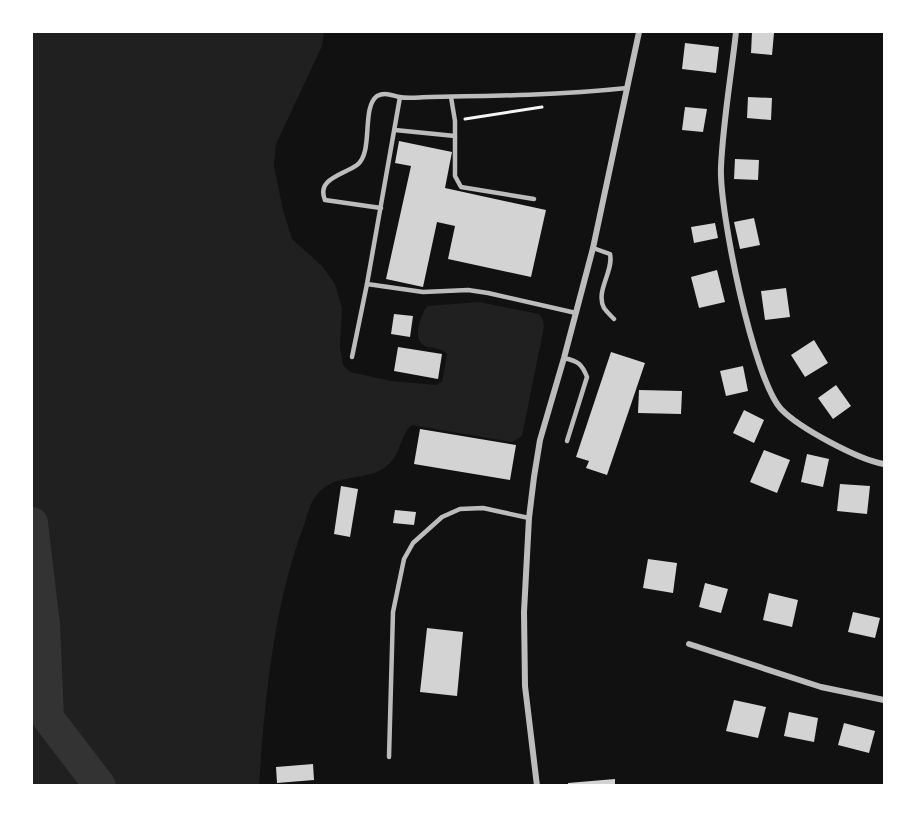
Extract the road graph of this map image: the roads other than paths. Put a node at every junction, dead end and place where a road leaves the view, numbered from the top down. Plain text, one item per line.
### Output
1 (639, 32) edge
2 (736, 32) edge
3 (627, 88) junction
4 (451, 96) junction
5 (400, 97) junction
6 (395, 130) junction
7 (455, 136) junction
8 (534, 199) dead end
9 (381, 207) junction
10 (593, 248) junction
11 (367, 284) junction
12 (576, 313) junction
13 (614, 319) dead end
14 (352, 357) dead end
15 (564, 358) junction
16 (567, 441) dead end
17 (885, 464) edge
18 (529, 518) junction
19 (689, 644) dead end
20 (885, 700) edge
21 (389, 757) dead end
22 (537, 786) edge

1 - 3 street
2 - 17 street
3 - 4 lane
3 - 10 street
4 - 5 lane
4 - 7 lane
5 - 6 lane
5 - 9 lane
6 - 7 lane
6 - 9 lane
7 - 8 lane
9 - 11 lane
10 - 12 street
10 - 13 lane
11 - 12 lane
11 - 14 lane
12 - 15 street
15 - 16 lane
15 - 18 street
18 - 21 lane
18 - 22 street
19 - 20 street

